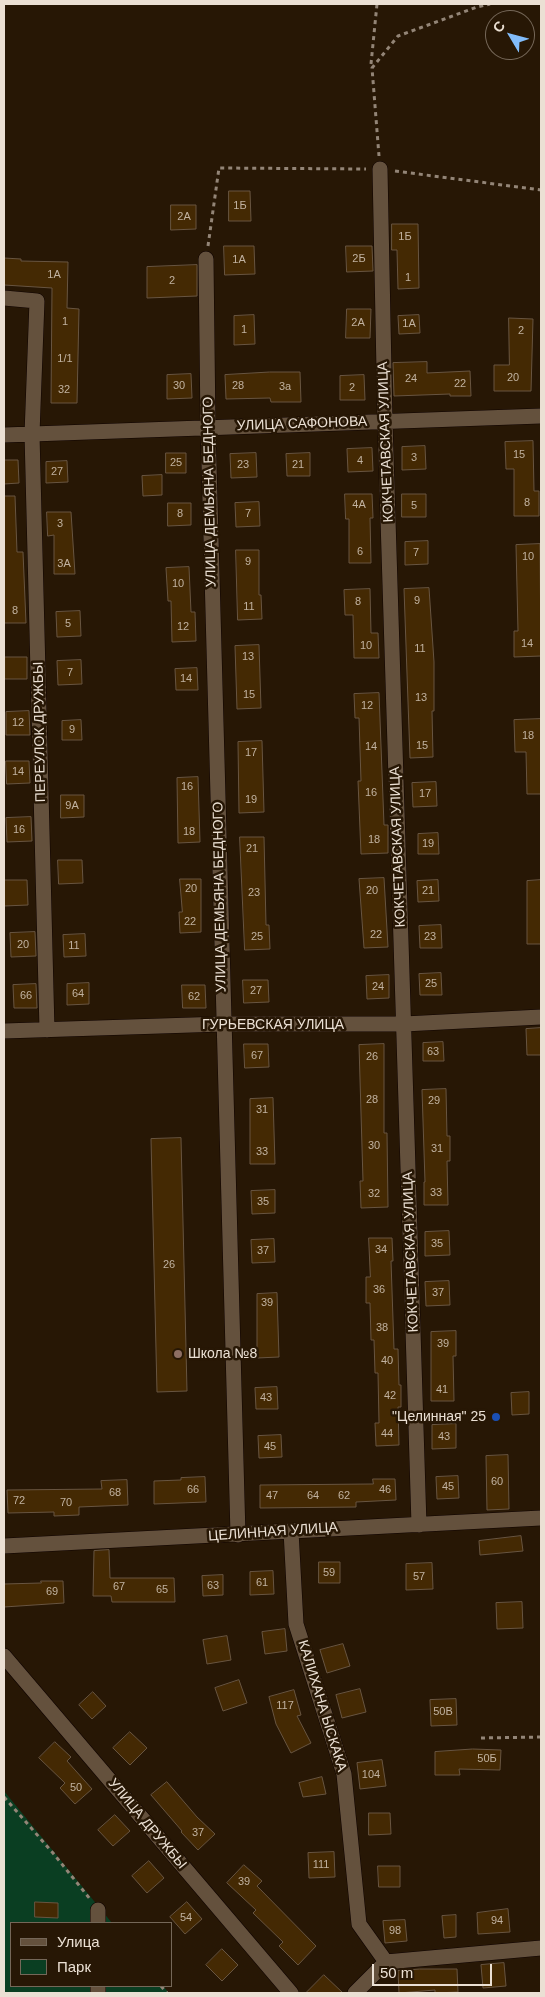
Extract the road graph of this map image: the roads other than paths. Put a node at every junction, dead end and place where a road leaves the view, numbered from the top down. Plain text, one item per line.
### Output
1 (380, 169) road end
2 (206, 259) road end
3 (4, 298) edge
4 (541, 416) edge
5 (385, 422) junction
6 (208, 427) junction
7 (32, 434) junction
8 (4, 435) edge
9 (541, 1017) edge
10 (223, 1024) junction
11 (404, 1024) junction
12 (48, 1030) junction
13 (4, 1031) edge
14 (541, 1518) edge
15 (420, 1525) junction
16 (291, 1530) junction
17 (238, 1535) junction
18 (4, 1546) edge
19 (4, 1656) edge
20 (541, 1948) edge
21 (386, 1962) junction
22 (291, 1993) edge
23 (355, 1993) edge

1 - 5 street, КОКЧЕТАВСКАЯ УЛИЦА
2 - 6 street, УЛИЦА ДЕМЬЯНА БЕДНОГО
3 - 7 street, ПЕРЕУЛОК ДРУЖБЫ
4 - 5 street, УЛИЦА САФОНОВА
5 - 6 street, УЛИЦА САФОНОВА
5 - 11 street, КОКЧЕТАВСКАЯ УЛИЦА
6 - 7 street, УЛИЦА САФОНОВА
6 - 10 street, УЛИЦА ДЕМЬЯНА БЕДНОГО
7 - 8 street, УЛИЦА САФОНОВА
7 - 12 street, ПЕРЕУЛОК ДРУЖБЫ
9 - 11 street, ГУРЬЕВСКАЯ УЛИЦА
10 - 11 street, ГУРЬЕВСКАЯ УЛИЦА
10 - 12 street, ГУРЬЕВСКАЯ УЛИЦА
10 - 17 street, УЛИЦА ДЕМЬЯНА БЕДНОГО
11 - 15 street, КОКЧЕТАВСКАЯ УЛИЦА
12 - 13 street, ГУРЬЕВСКАЯ УЛИЦА
14 - 15 street, ЦЕЛИННАЯ УЛИЦА
15 - 16 street, ЦЕЛИННАЯ УЛИЦА
16 - 17 street, ЦЕЛИННАЯ УЛИЦА
16 - 21 street, КАЛИХАНА ЫСКАКА
17 - 18 street, ЦЕЛИННАЯ УЛИЦА
19 - 22 street, УЛИЦА ДРУЖБЫ
20 - 21 street
21 - 23 street

